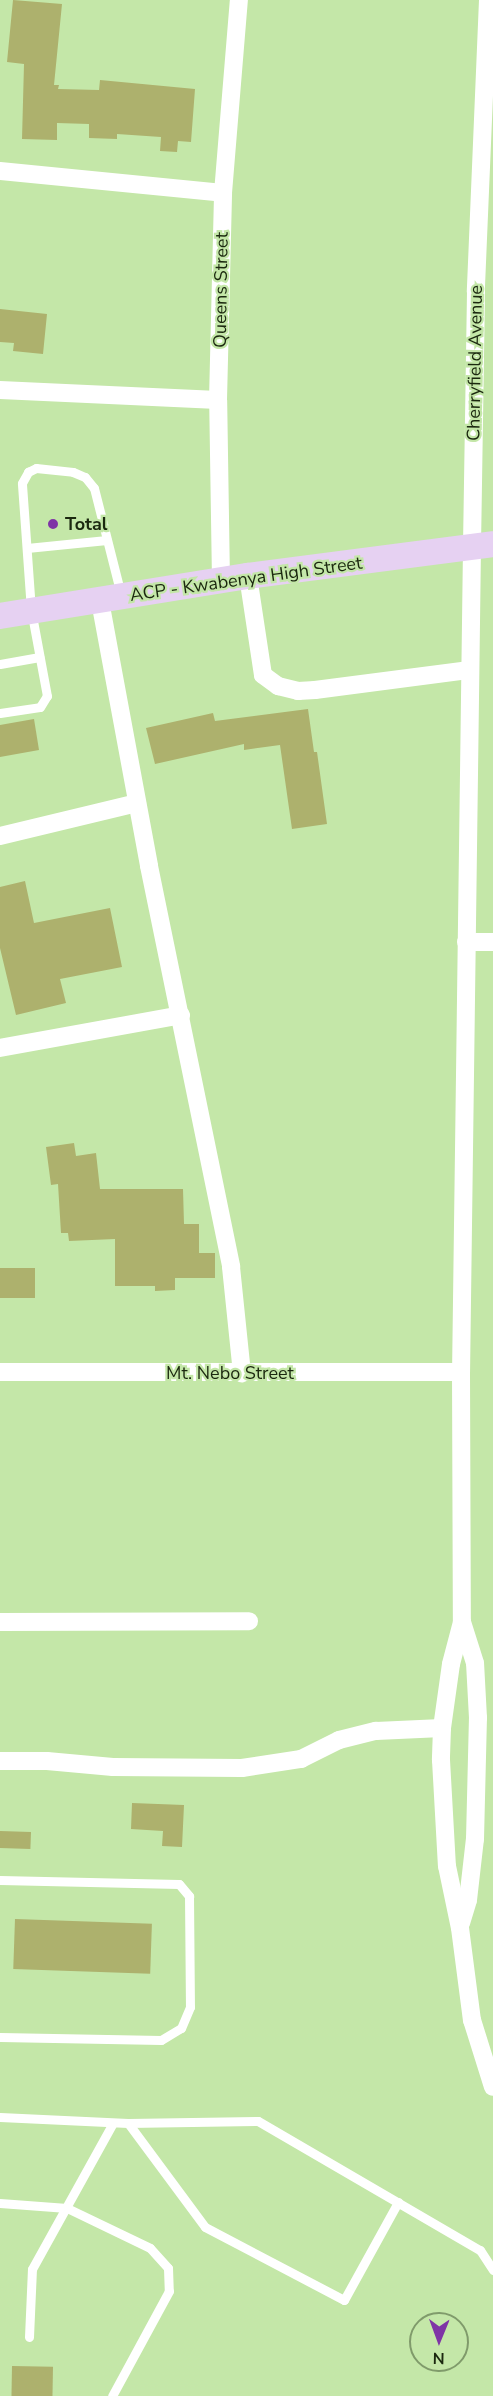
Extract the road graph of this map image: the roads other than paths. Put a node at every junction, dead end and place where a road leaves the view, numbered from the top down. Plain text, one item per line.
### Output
1 (239, 0) edge
2 (488, 0) edge
3 (489, 90) edge
4 (0, 171) edge
5 (224, 193) junction
6 (0, 390) edge
7 (218, 400) junction
8 (107, 540) junction
9 (482, 546) edge
10 (27, 548) junction
11 (248, 576) junction
12 (221, 581) junction
13 (110, 599) junction
14 (31, 610) junction
15 (0, 616) edge
16 (39, 657) junction
17 (0, 664) edge
18 (470, 670) junction
19 (0, 713) edge
20 (137, 804) junction
21 (0, 836) edge
22 (466, 942) junction
23 (493, 942) edge
24 (181, 1015) junction
25 (0, 1048) edge
26 (0, 1372) edge
27 (461, 1372) junction
28 (242, 1373) junction
29 (249, 1621) dead end
30 (0, 1622) edge
31 (462, 1622) junction
32 (484, 1663) edge
33 (442, 1728) junction
34 (0, 1761) edge
35 (0, 1880) edge
36 (460, 1928) junction
37 (0, 2037) edge
38 (493, 2087) edge
39 (0, 2117) edge
40 (113, 2122) junction
41 (128, 2123) junction
42 (398, 2202) junction
43 (0, 2203) edge
44 (67, 2208) junction
45 (493, 2270) edge
46 (28, 2337) dead end
47 (112, 2396) edge

1 - 5 street, Queens Street
2 - 3 street, Cherryfield Avenue
3 - 9 street, Cherryfield Avenue
4 - 5 street
5 - 7 street, Queens Street
6 - 7 street
7 - 12 street, Queens Street
8 - 10 lane
8 - 10 lane
8 - 13 lane
9 - 11 main road, ACP - Kwabenya High Street
9 - 18 street, Cherryfield Avenue
10 - 14 lane
11 - 12 main road, ACP - Kwabenya High Street
11 - 18 street
12 - 13 main road, ACP - Kwabenya High Street
13 - 14 main road, ACP - Kwabenya High Street
13 - 20 street
14 - 15 main road, ACP - Kwabenya High Street
14 - 16 lane
16 - 17 lane
16 - 19 lane
18 - 22 street, Cherryfield Avenue
20 - 21 street
20 - 24 street
22 - 23 street
22 - 27 street, Cherryfield Avenue
24 - 25 street
24 - 28 street
26 - 28 street, Mt. Nebo Street
27 - 28 street, Mt. Nebo Street
27 - 31 street, Cherryfield Avenue
29 - 30 street
31 - 32 street
31 - 33 street
32 - 36 street
33 - 34 street
33 - 36 street
35 - 37 lane
36 - 38 street
39 - 40 lane
40 - 41 lane
40 - 44 lane
41 - 42 lane
41 - 42 lane
42 - 45 lane
43 - 44 lane
44 - 46 lane
44 - 47 lane

